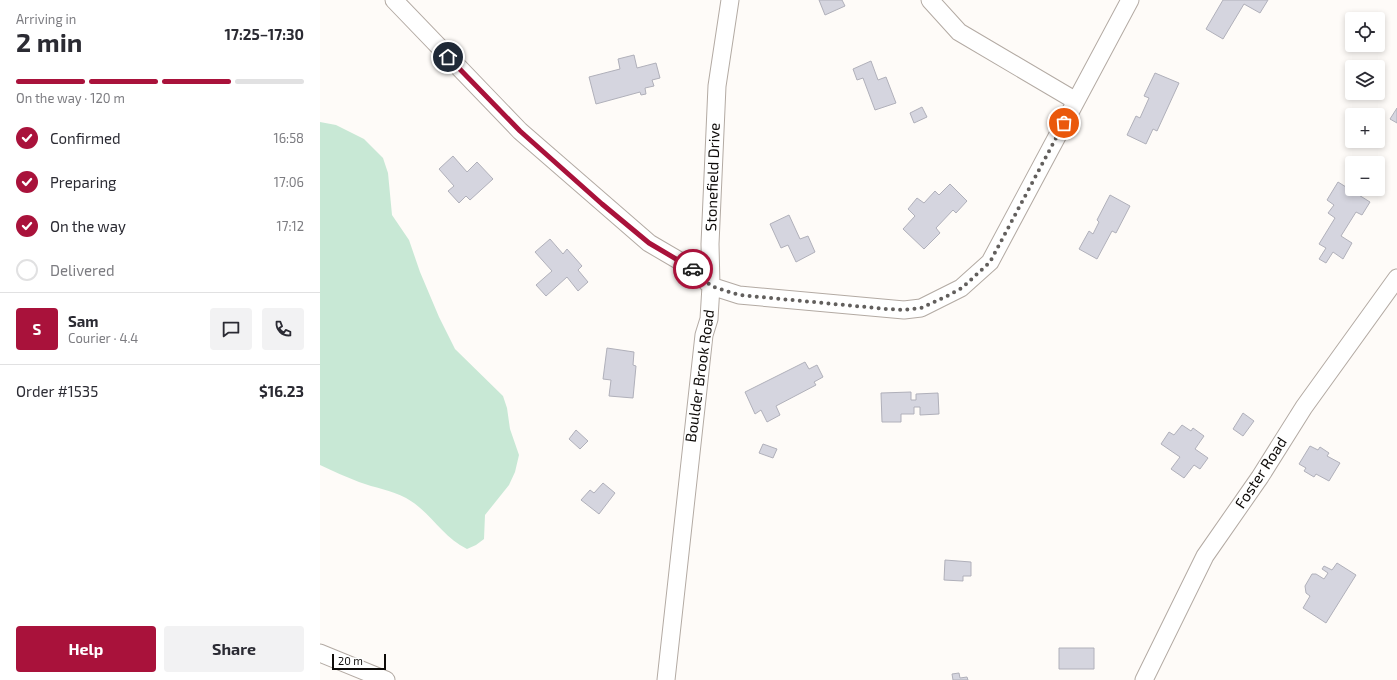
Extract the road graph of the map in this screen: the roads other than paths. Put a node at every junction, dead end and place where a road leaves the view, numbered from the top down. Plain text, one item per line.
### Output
1 (394, 0) edge
2 (730, 0) edge
3 (930, 0) edge
4 (1130, 0) edge
5 (1076, 101) junction
6 (1397, 278) edge
7 (711, 286) junction
8 (320, 653) edge
9 (386, 680) edge
10 (666, 680) edge
11 (1144, 680) edge

1 - 7 street
2 - 7 street, Stonefield Drive
3 - 5 street
4 - 5 street, Boulder Brook Road
5 - 7 street, Boulder Brook Road
6 - 11 street, Foster Road
7 - 10 street, Boulder Brook Road
8 - 9 street

